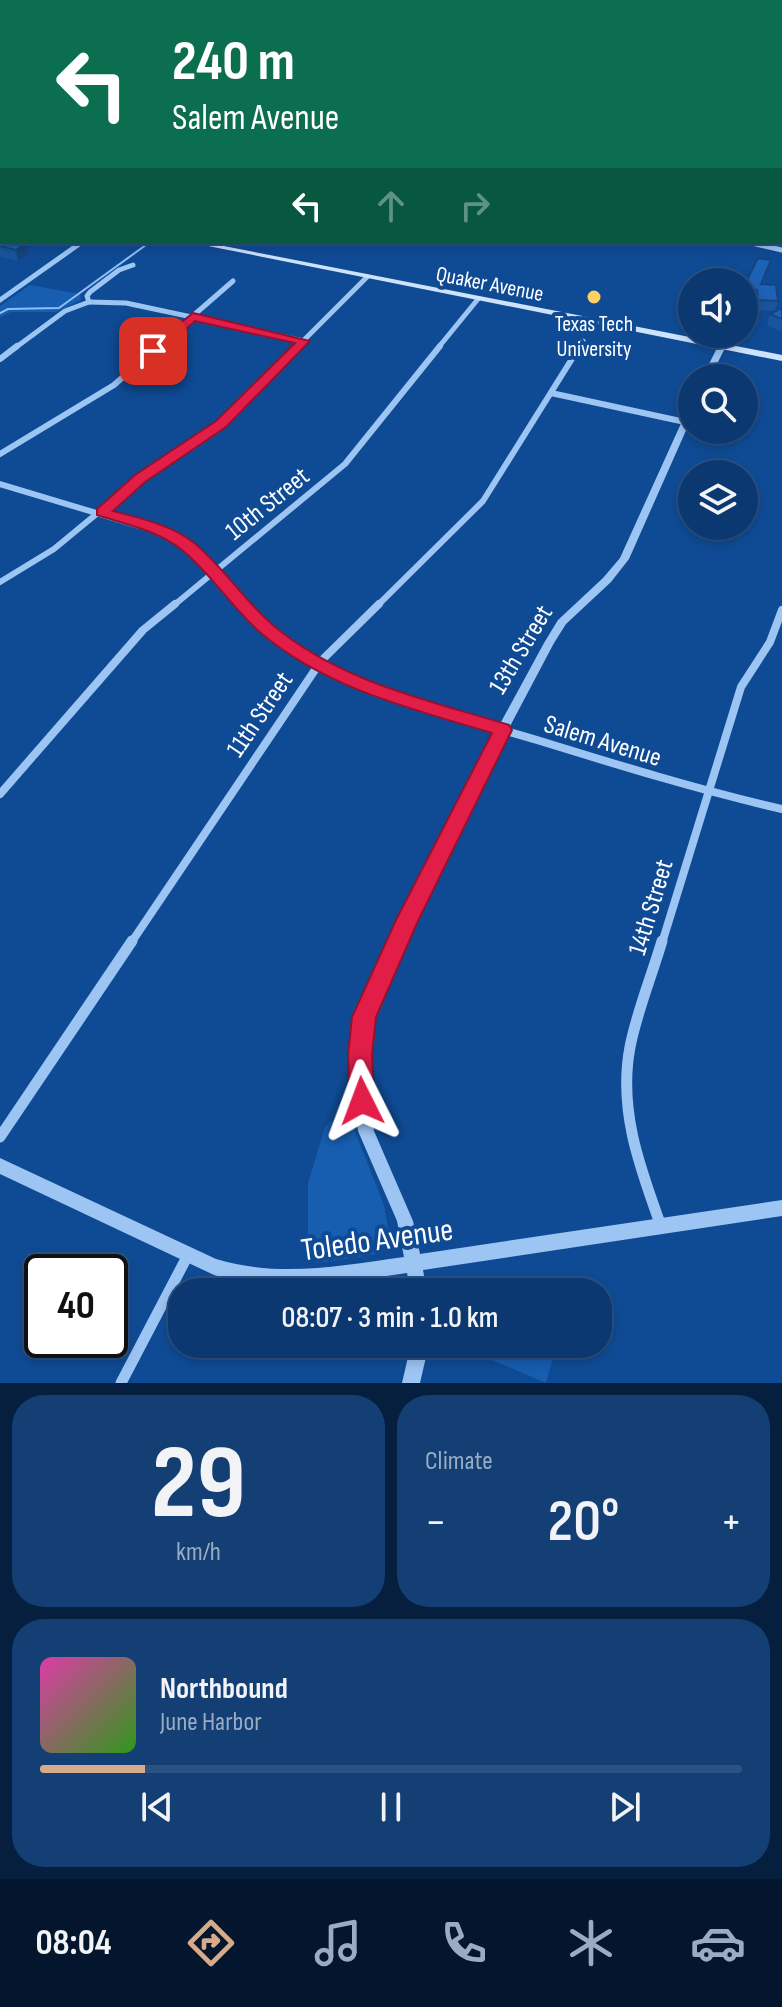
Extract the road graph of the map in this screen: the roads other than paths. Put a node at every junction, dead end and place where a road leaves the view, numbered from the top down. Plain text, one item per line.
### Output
1 (79, 244) edge
2 (202, 244) edge
3 (756, 244) edge
4 (782, 250) edge
5 (133, 265) dead end
6 (367, 277) junction
7 (233, 281) dead end
8 (478, 299) junction
9 (0, 300) edge
10 (89, 302) junction
11 (193, 317) junction
12 (678, 338) edge
13 (304, 341) junction
14 (583, 341) dead end
15 (732, 348) edge
16 (782, 358) edge
17 (0, 359) edge
18 (551, 393) junction
19 (678, 420) edge
20 (678, 438) edge
21 (0, 454) edge
22 (0, 484) edge
23 (103, 512) junction
24 (214, 572) junction
25 (0, 582) edge
26 (782, 610) edge
27 (319, 664) junction
28 (503, 730) junction
29 (709, 793) junction
30 (0, 794) edge
31 (782, 809) edge
32 (0, 1137) edge
33 (0, 1166) edge
34 (782, 1208) edge
35 (661, 1226) junction
36 (188, 1255) junction
37 (414, 1263) junction
38 (417, 1278) edge
39 (417, 1358) edge
40 (121, 1383) edge
41 (411, 1383) edge

1 - 9 street
2 - 6 main road, Quaker Avenue
3 - 4 street
5 - 10 street
6 - 8 main road, Quaker Avenue
6 - 13 street
7 - 11 street
8 - 12 main road, Quaker Avenue
8 - 24 street, 10th Street
10 - 11 street
10 - 17 street
11 - 13 street
11 - 21 street
13 - 23 street
14 - 18 street, 11th Street
15 - 16 main road, Quaker Avenue
18 - 19 street
18 - 27 street, 11th Street
20 - 28 street, 13th Street
22 - 23 street, Salem Avenue
23 - 24 street, Salem Avenue
23 - 25 street
24 - 27 street, Salem Avenue
24 - 30 street, 10th Street
26 - 29 street, 14th Street
27 - 28 street, Salem Avenue
27 - 32 street, 11th Street
28 - 29 street, Salem Avenue
28 - 37 street, 13th Street
29 - 31 street, Salem Avenue
29 - 35 street, 14th Street
33 - 36 street, Toledo Avenue
34 - 35 street, Toledo Avenue
35 - 37 street, Toledo Avenue
36 - 37 street, Toledo Avenue
36 - 40 street
37 - 38 street, 13th Street
39 - 41 street

